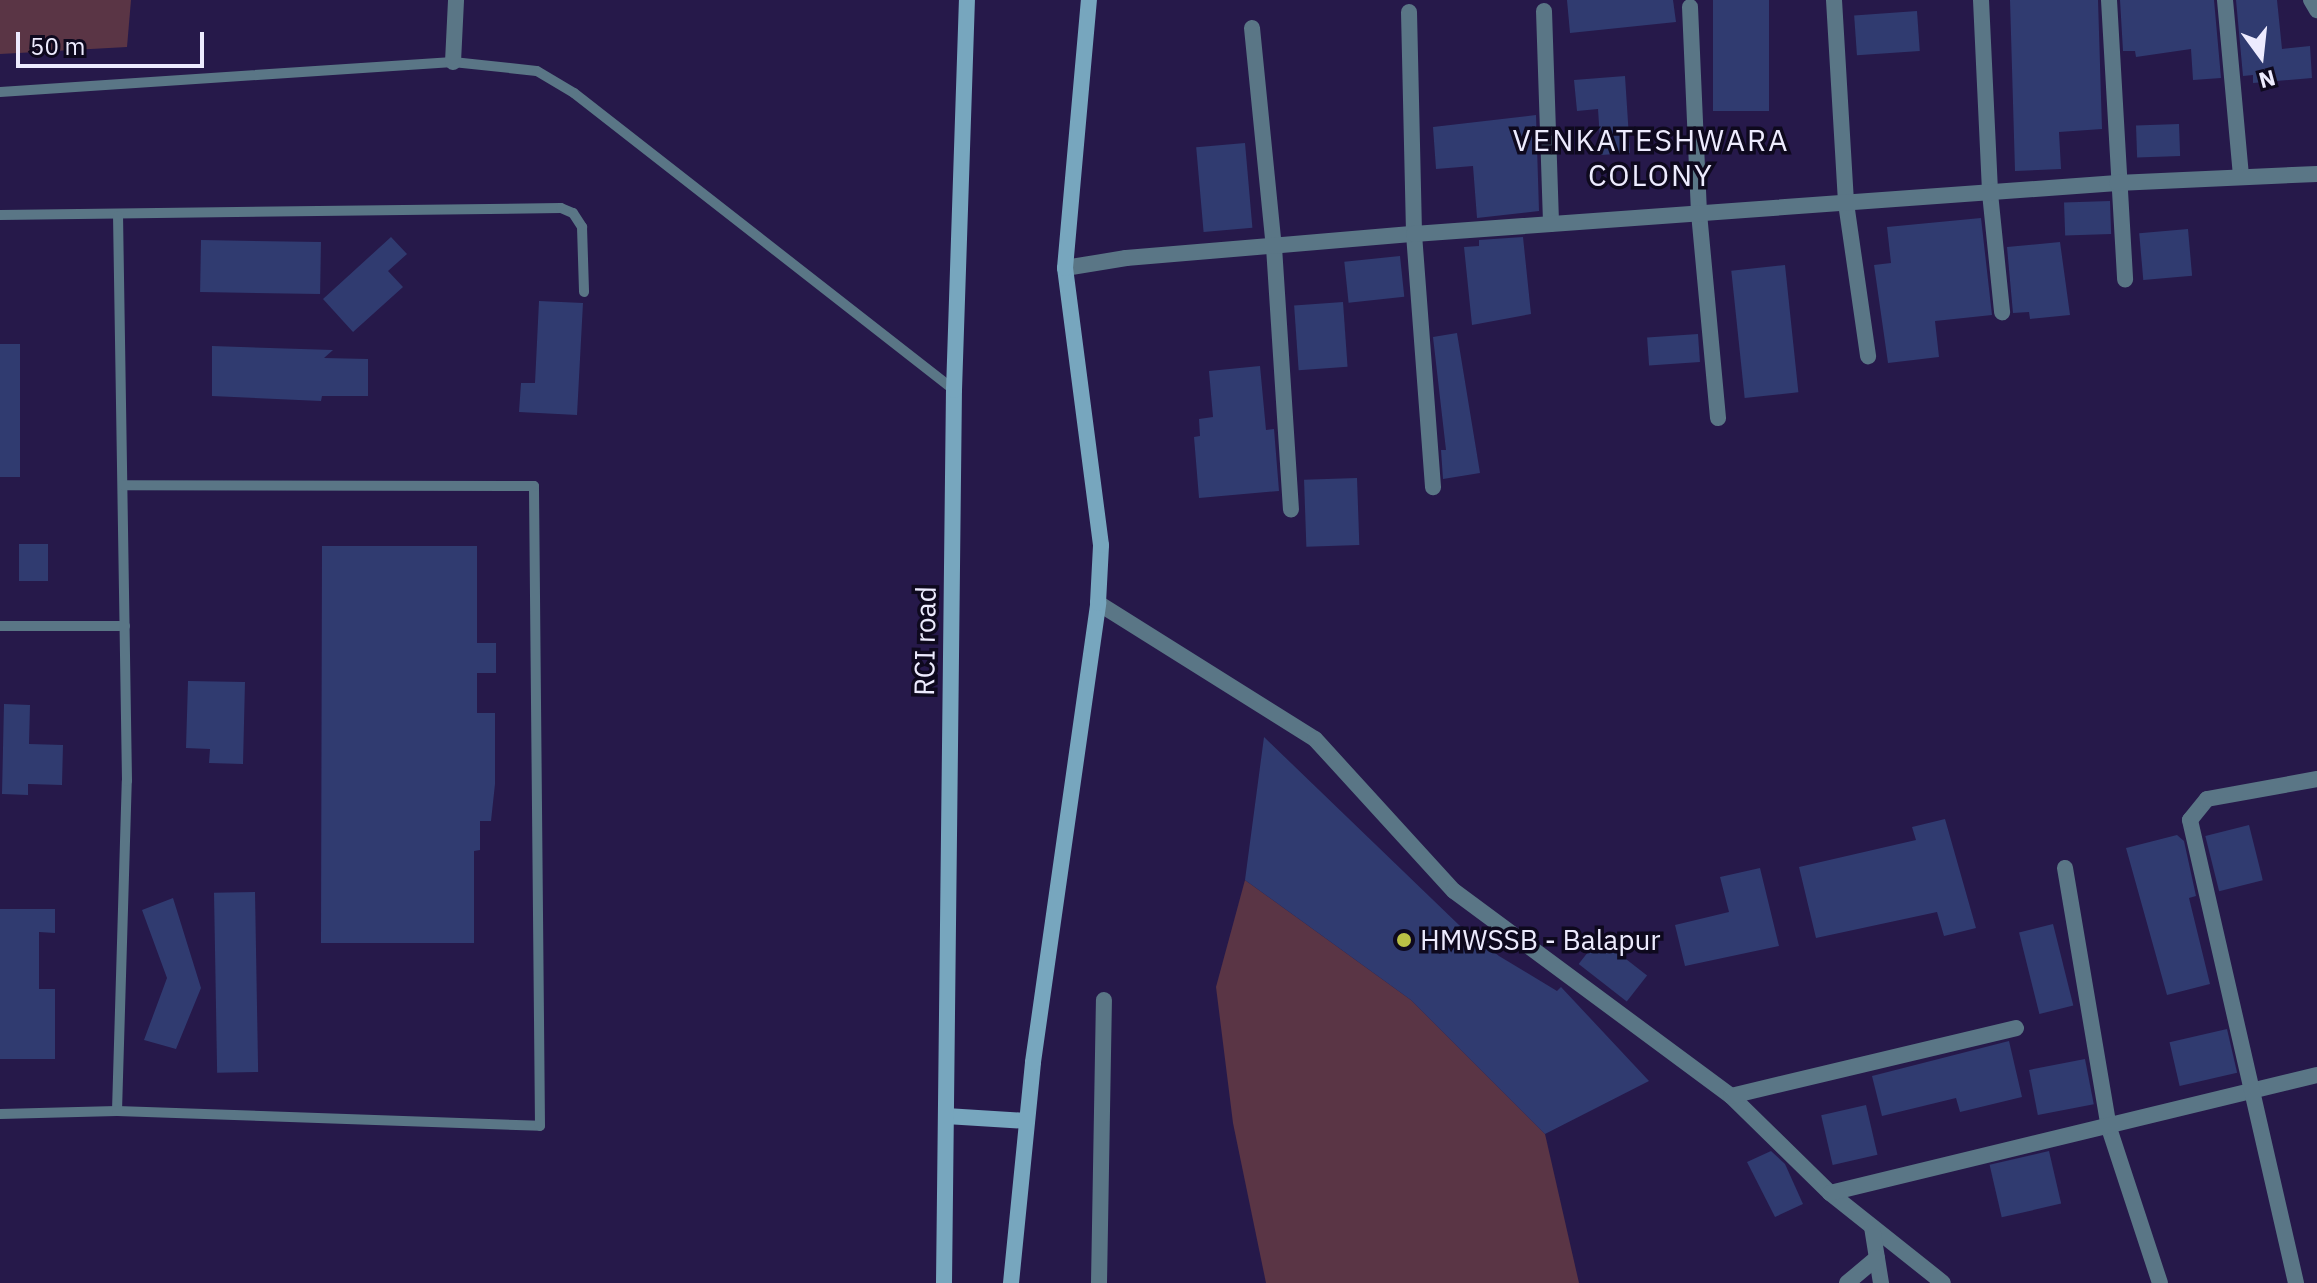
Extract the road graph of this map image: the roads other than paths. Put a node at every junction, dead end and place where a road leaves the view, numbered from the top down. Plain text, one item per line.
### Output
1 (456, 0) edge
2 (967, 0) edge
3 (1089, 0) edge
4 (1834, 0) edge
5 (1981, 0) edge
6 (2109, 0) edge
7 (2225, 0) edge
8 (2311, 0) edge
9 (1690, 7) dead end
10 (2317, 10) edge
11 (1544, 11) dead end
12 (1409, 12) dead end
13 (1252, 28) dead end
14 (453, 62) junction
15 (0, 92) edge
16 (2317, 174) edge
17 (2241, 175) junction
18 (2117, 183) junction
19 (1990, 193) junction
20 (1846, 203) junction
21 (1699, 213) junction
22 (0, 215) edge
23 (118, 216) junction
24 (1551, 224) junction
25 (1414, 234) junction
26 (1274, 247) junction
27 (1065, 268) junction
28 (2125, 280) dead end
29 (584, 292) dead end
30 (2002, 312) dead end
31 (1868, 356) dead end
32 (954, 390) junction
33 (1718, 418) dead end
34 (123, 485) junction
35 (1433, 487) dead end
36 (1291, 509) dead end
37 (1098, 603) junction
38 (0, 626) edge
39 (125, 626) junction
40 (2317, 779) edge
41 (2065, 868) dead end
42 (1104, 1000) dead end
43 (2016, 1028) dead end
44 (2317, 1075) edge
45 (2256, 1092) junction
46 (1731, 1096) junction
47 (117, 1111) junction
48 (0, 1114) edge
49 (946, 1116) junction
50 (1027, 1121) junction
51 (2109, 1128) junction
52 (1830, 1193) junction
53 (1872, 1227) junction
54 (1877, 1258) junction
55 (944, 1283) edge
56 (1011, 1283) edge
57 (1099, 1283) edge
58 (1847, 1283) edge
59 (1881, 1283) edge
60 (1943, 1283) edge
61 (2160, 1283) edge
62 (2296, 1283) edge

1 - 14 street
2 - 32 main road, RCI road
3 - 27 main road
4 - 20 street
5 - 19 street
6 - 18 street
7 - 17 street
8 - 10 street
9 - 21 street
11 - 24 street
12 - 25 street
13 - 26 street
14 - 15 lane
14 - 32 lane
16 - 17 street
17 - 18 street
18 - 19 street
18 - 28 street
19 - 20 street
19 - 30 street
20 - 21 street
20 - 31 street
21 - 24 street
21 - 33 street
22 - 23 lane
23 - 29 lane
23 - 34 lane
24 - 25 street
25 - 26 street
25 - 35 street
26 - 27 street
26 - 36 street
27 - 37 main road
32 - 49 main road, RCI road
34 - 39 lane
34 - 47 lane
37 - 46 street
37 - 50 main road
38 - 39 lane
39 - 47 lane
40 - 45 street
41 - 51 street
42 - 57 street
43 - 46 street
44 - 45 street
45 - 51 street
45 - 62 street
46 - 52 street
47 - 48 lane
49 - 50 main road
49 - 55 main road, RCI road
50 - 56 main road
51 - 52 street
51 - 61 street
52 - 53 street
53 - 54 street
53 - 60 street
54 - 58 street
54 - 59 street

